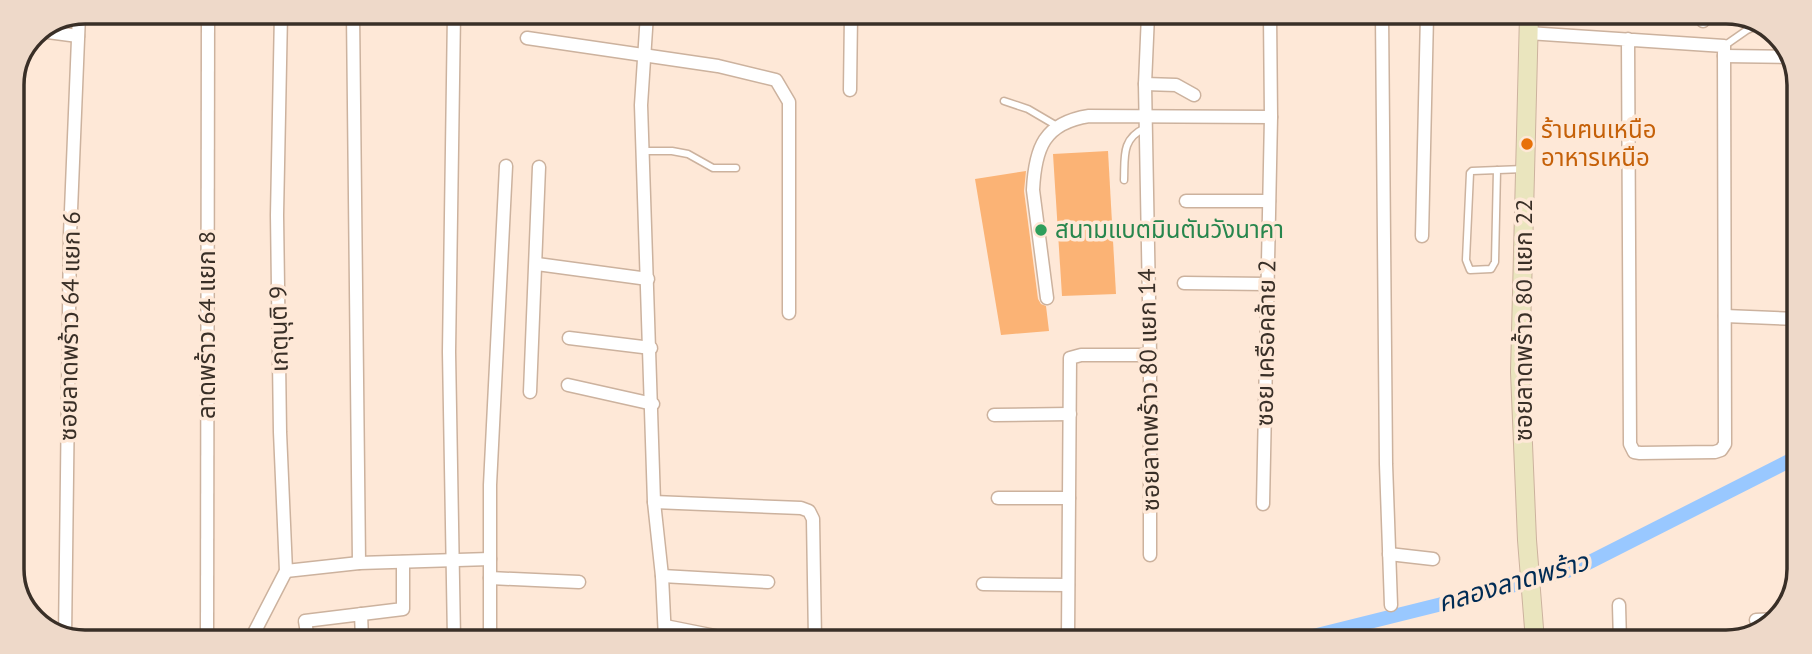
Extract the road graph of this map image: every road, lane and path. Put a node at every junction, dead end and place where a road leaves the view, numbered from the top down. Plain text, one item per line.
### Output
1 (208, 24) edge
2 (281, 24) edge
3 (353, 24) edge
4 (454, 24) edge
5 (646, 24) edge
6 (851, 24) edge
7 (1148, 24) edge
8 (1270, 24) edge
9 (1382, 24) edge
10 (1427, 24) edge
11 (1528, 24) edge
12 (79, 25) edge
13 (1750, 30) edge
14 (55, 33) edge
15 (78, 36) junction
16 (527, 38) dead end
17 (1628, 39) junction
18 (1724, 51) junction
19 (643, 56) junction
20 (1780, 56) edge
21 (1145, 84) junction
22 (850, 90) dead end
23 (1195, 95) dead end
24 (1004, 101) dead end
25 (1271, 117) junction
26 (1145, 121) junction
27 (1057, 126) junction
28 (643, 151) junction
29 (506, 166) dead end
30 (539, 166) dead end
31 (736, 168) dead end
32 (1524, 169) junction
33 (1497, 170) junction
34 (1124, 180) dead end
35 (1186, 201) dead end
36 (1269, 201) junction
37 (1422, 236) dead end
38 (537, 264) junction
39 (648, 279) junction
40 (1184, 283) dead end
41 (1267, 284) junction
42 (1047, 298) dead end
43 (789, 313) dead end
44 (1725, 316) junction
45 (1787, 319) edge
46 (569, 338) dead end
47 (651, 348) junction
48 (1150, 355) junction
49 (568, 385) dead end
50 (530, 392) dead end
51 (653, 404) junction
52 (1070, 414) junction
53 (994, 415) dead end
54 (998, 498) dead end
55 (1069, 498) junction
56 (654, 502) junction
57 (1263, 503) dead end
58 (1389, 554) junction
59 (1150, 555) dead end
60 (490, 559) junction
61 (1433, 559) dead end
62 (455, 560) junction
63 (403, 562) junction
64 (359, 563) junction
65 (286, 571) junction
66 (662, 576) junction
67 (491, 578) junction
68 (579, 582) dead end
69 (768, 582) dead end
70 (983, 584) dead end
71 (1068, 585) junction
72 (1619, 605) dead end
73 (1391, 606) dead end
74 (361, 614) junction
75 (1756, 620) dead end
76 (1759, 620) edge
77 (65, 626) edge
78 (207, 630) edge
79 (256, 630) edge
80 (306, 630) edge
81 (362, 630) edge
82 (454, 630) edge
83 (490, 630) edge
84 (665, 630) edge
85 (815, 630) edge
86 (1068, 630) edge
87 (1534, 630) edge
88 (1620, 630) edge

1 - 78 street, ลาดพร้าว 64 แยก 8
2 - 65 street, เกตุนุติ 9
3 - 64 street
4 - 62 street
5 - 19 street
6 - 22 street
7 - 21 street, ซอยลาดพร้าว 80 แยก 14
8 - 25 street, ซอย เครือคล้าย 2
9 - 58 street
10 - 37 street
11 - 17 street
11 - 32 street, ซอยลาดพร้าว 80 แยก 22
12 - 15 street, ซอยลาดพร้าว 64 แยก 6
13 - 18 lane
14 - 15 street
15 - 77 street, ซอยลาดพร้าว 64 แยก 6
16 - 19 street
17 - 18 street
17 - 44 street
18 - 20 street
18 - 44 street
19 - 28 street
19 - 43 street
21 - 23 street
21 - 26 street, ซอยลาดพร้าว 80 แยก 14
24 - 27 lane
25 - 26 street
25 - 36 street, ซอย เครือคล้าย 2
26 - 27 street
26 - 34 lane
26 - 48 street, ซอยลาดพร้าว 80 แยก 14
27 - 42 street
28 - 31 lane
28 - 39 street
29 - 60 street
30 - 38 street
32 - 33 lane
32 - 87 street, ซอยลาดพร้าว 80 แยก 22
33 - 33 lane
35 - 36 street
36 - 41 street, ซอย เครือคล้าย 2
38 - 39 street
38 - 50 street
39 - 47 street
40 - 41 street
41 - 57 street, ซอย เครือคล้าย 2
44 - 45 street
46 - 47 street
47 - 51 street
48 - 52 street
48 - 59 street, ซอยลาดพร้าว 80 แยก 14
49 - 51 street
51 - 56 street
52 - 53 street
52 - 55 street
54 - 55 street
55 - 71 street
56 - 66 street
56 - 85 street
58 - 61 street
58 - 73 street
60 - 62 street
60 - 67 street
62 - 63 street
62 - 82 street
63 - 64 street
63 - 74 street
64 - 65 street
65 - 79 street, เกตุนุติ 9
66 - 69 street
66 - 84 street
67 - 68 street
67 - 83 street
70 - 71 street
71 - 86 street
72 - 88 street
74 - 80 street
74 - 81 street
75 - 76 street

